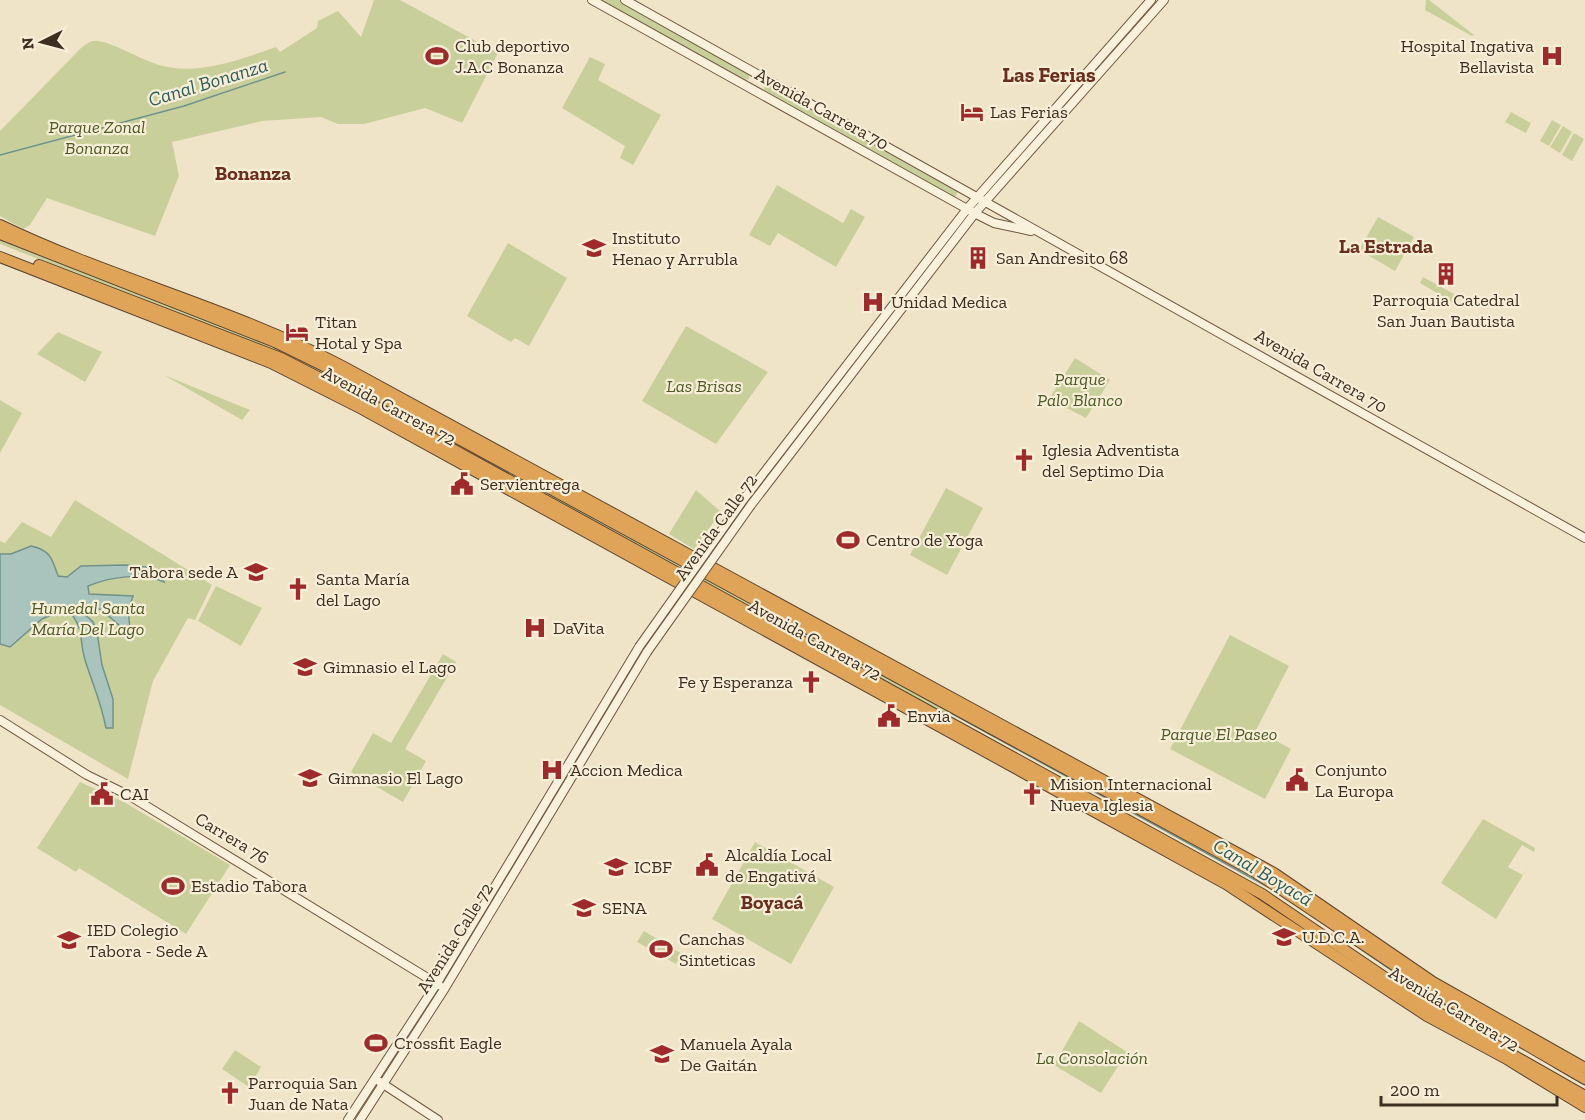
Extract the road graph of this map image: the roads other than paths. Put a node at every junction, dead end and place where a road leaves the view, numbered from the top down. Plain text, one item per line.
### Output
1 (592, 0) edge
2 (625, 0) edge
3 (1151, 0) edge
4 (1164, 0) edge
5 (1109, 48) junction
6 (1076, 100) junction
7 (980, 200) junction
8 (971, 211) junction
9 (0, 225) edge
10 (1041, 233) junction
11 (0, 234) edge
12 (21, 235) junction
13 (0, 249) edge
14 (36, 250) junction
15 (0, 257) edge
16 (228, 314) junction
17 (245, 330) junction
18 (411, 413) junction
19 (441, 419) junction
20 (482, 465) junction
21 (499, 484) junction
22 (747, 503) junction
23 (597, 504) junction
24 (611, 521) junction
25 (1585, 538) edge
26 (759, 601) junction
27 (783, 604) junction
28 (790, 636) junction
29 (848, 640) junction
30 (799, 651) junction
31 (816, 660) junction
32 (866, 660) junction
33 (837, 662) junction
34 (0, 720) edge
35 (983, 723) junction
36 (1001, 724) junction
37 (971, 745) junction
38 (996, 748) junction
39 (1170, 816) junction
40 (1176, 830) junction
41 (441, 986) junction
42 (1542, 1042) junction
43 (1549, 1057) junction
44 (1505, 1058) junction
45 (1523, 1059) junction
46 (1585, 1068) edge
47 (1552, 1076) junction
48 (374, 1079) junction
49 (1585, 1079) edge
50 (383, 1084) junction
51 (1559, 1091) junction
52 (1585, 1096) edge
53 (1585, 1107) edge
54 (348, 1120) edge
55 (360, 1120) edge
56 (438, 1120) edge

1 - 8 main road, Avenida Carrera 70
2 - 7 main road, Avenida Carrera 70
3 - 5 main road, Avenida Calle 72
4 - 6 main road, Avenida Calle 72
5 - 6 main road
5 - 7 main road, Avenida Calle 72
6 - 7 main road, Avenida Calle 72
7 - 8 main road, Avenida Calle 72
7 - 10 main road, Avenida Carrera 70
8 - 10 main road, Avenida Carrera 70
8 - 22 main road, Avenida Calle 72
9 - 12 highway, Avenida Carrera 72
10 - 25 main road, Avenida Carrera 70
11 - 14 highway, Avenida Carrera 72
12 - 14 highway
12 - 16 highway, Avenida Carrera 72
13 - 20 highway, Avenida Carrera 72
14 - 17 highway, Avenida Carrera 72
15 - 21 highway, Avenida Carrera 72
16 - 17 highway
16 - 19 highway, Avenida Carrera 72
17 - 18 highway, Avenida Carrera 72
18 - 19 highway
18 - 24 highway, Avenida Carrera 72
19 - 23 highway, Avenida Carrera 72
20 - 21 highway
20 - 28 highway, Avenida Carrera 72
21 - 30 highway, Avenida Carrera 72
22 - 41 main road, Avenida Calle 72, bridge
22 - 41 main road, Avenida Calle 72, bridge
23 - 24 highway
23 - 27 highway, Avenida Carrera 72
24 - 26 highway, Avenida Carrera 72
26 - 27 highway
26 - 32 highway, Avenida Carrera 72
27 - 29 highway, Avenida Carrera 72
28 - 30 highway
28 - 33 highway, Avenida Carrera 72
29 - 32 highway
29 - 36 highway, Avenida Carrera 72
30 - 31 highway, Avenida Carrera 72
31 - 33 highway
31 - 37 highway, Avenida Carrera 72
32 - 35 highway, Avenida Carrera 72
33 - 38 highway, Avenida Carrera 72
34 - 41 main road, Carrera 76
35 - 36 highway
35 - 40 highway, Avenida Carrera 72
36 - 39 highway, Avenida Carrera 72
37 - 38 highway
37 - 44 highway, Avenida Carrera 72
38 - 45 highway, Avenida Carrera 72
39 - 40 highway
39 - 42 highway, Avenida Carrera 72
40 - 43 highway, Avenida Carrera 72
41 - 48 main road, Avenida Calle 72
41 - 50 main road, Avenida Calle 72
42 - 43 highway
42 - 46 highway, Avenida Carrera 72
43 - 49 highway, Avenida Carrera 72
44 - 45 highway
44 - 51 highway, Avenida Carrera 72
45 - 47 highway, Avenida Carrera 72
47 - 51 highway
47 - 52 highway, Avenida Carrera 72
48 - 50 main road
48 - 54 main road, Avenida Calle 72
50 - 55 main road, Avenida Calle 72
50 - 56 main road
51 - 53 highway, Avenida Carrera 72

